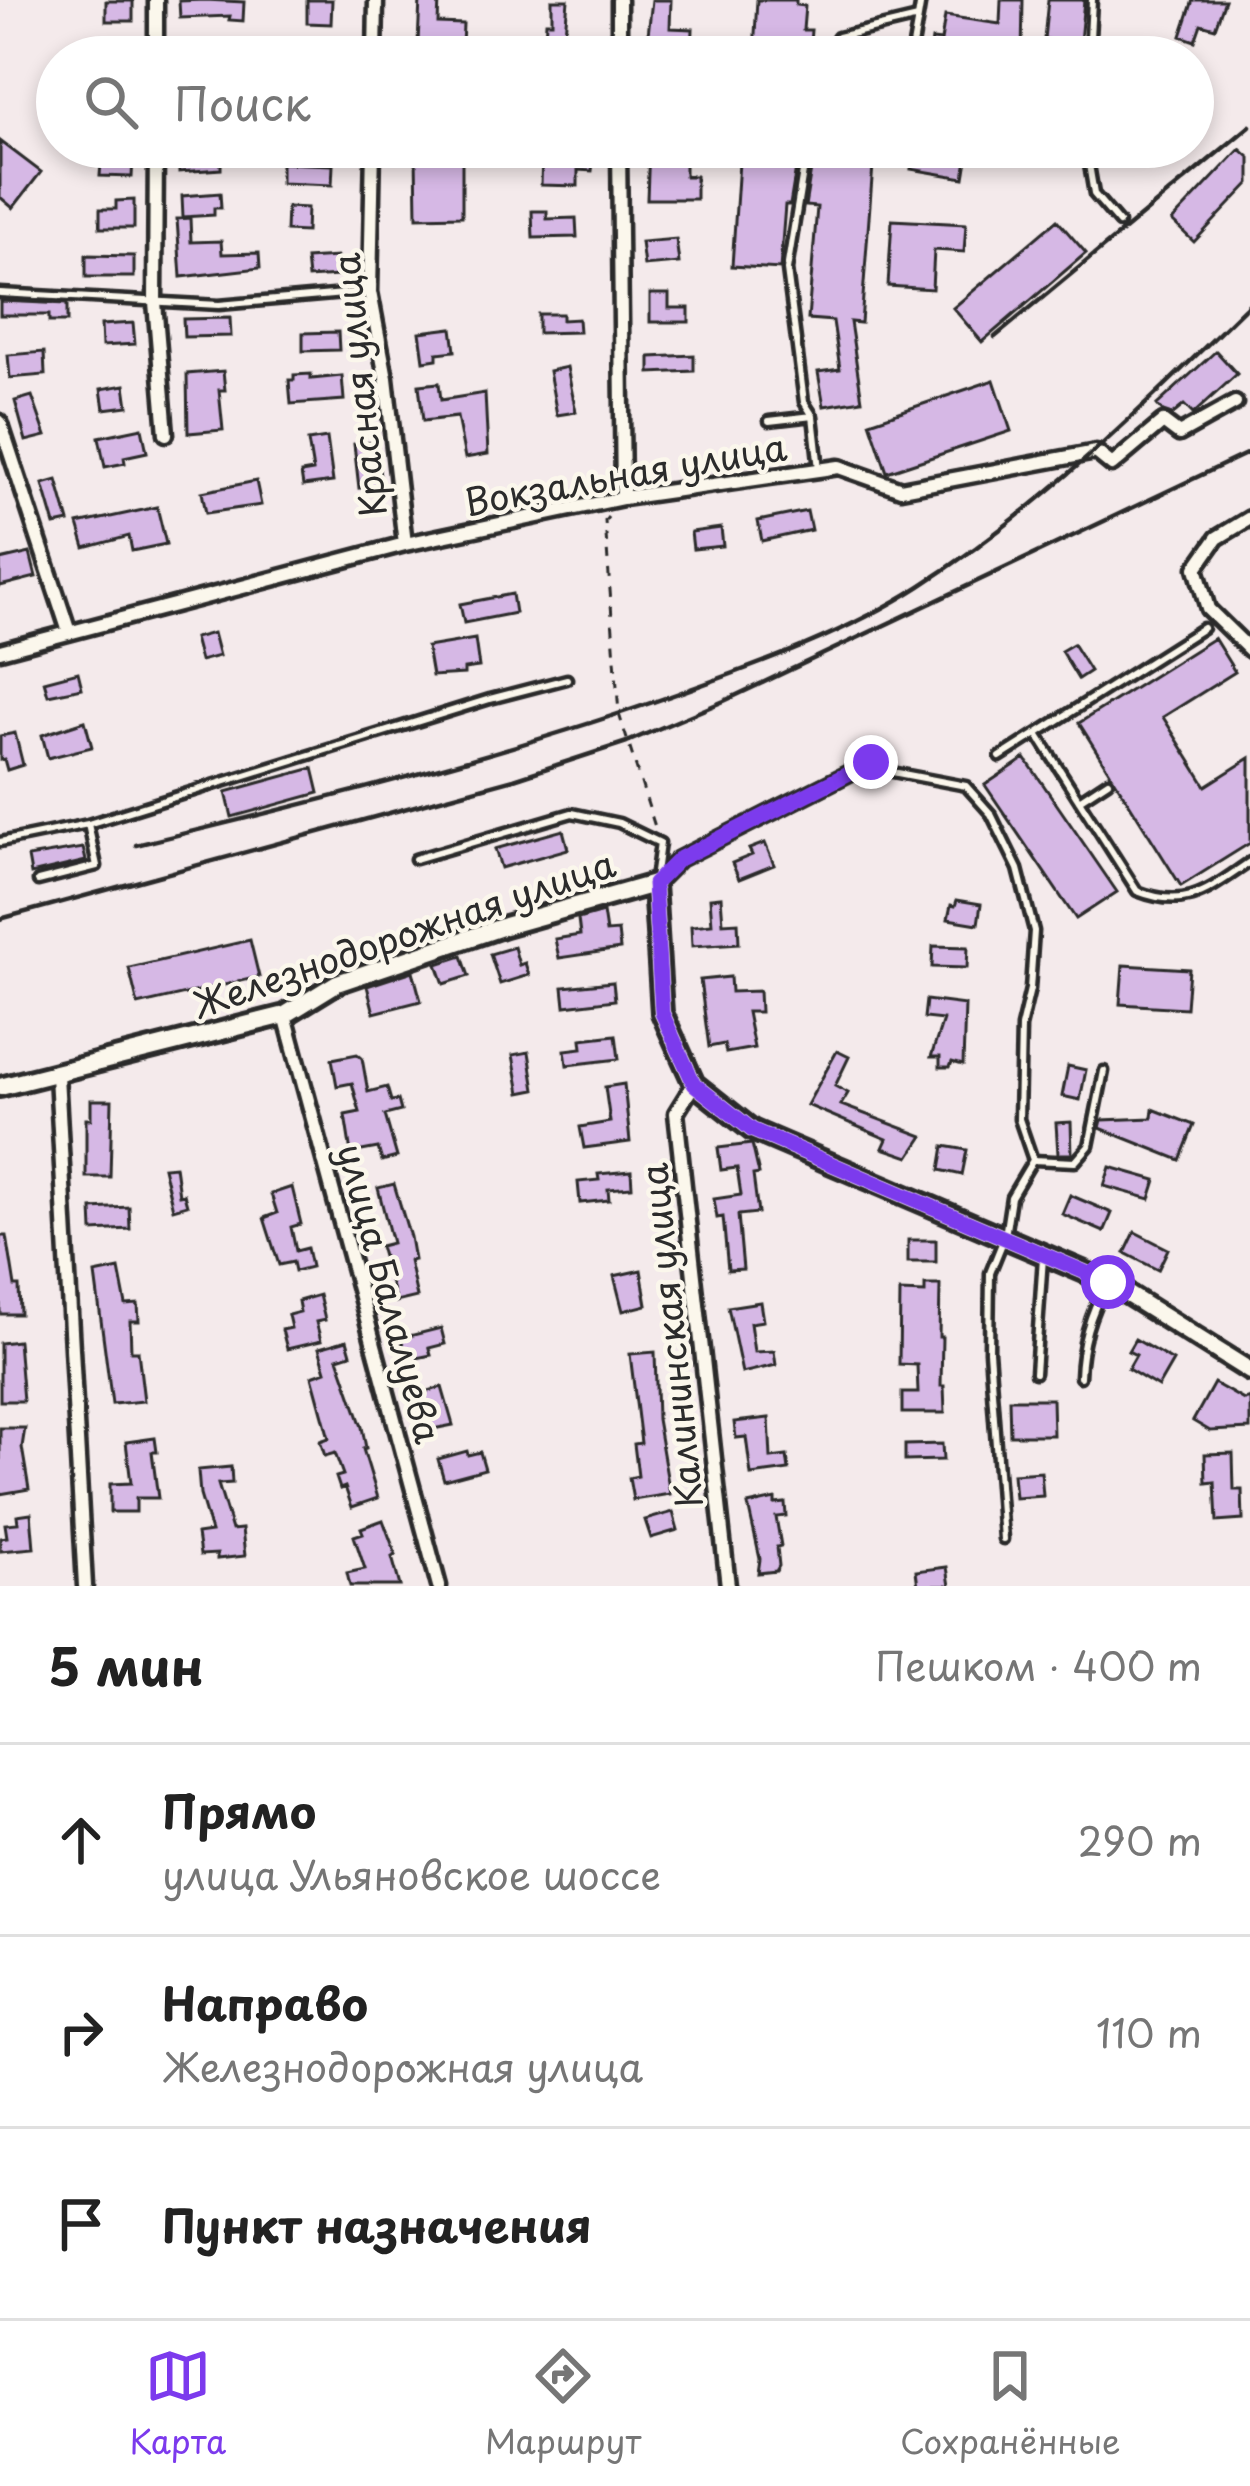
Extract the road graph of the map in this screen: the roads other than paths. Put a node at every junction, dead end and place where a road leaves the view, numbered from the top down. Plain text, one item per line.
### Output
1 (156, 0) edge
2 (376, 0) edge
3 (619, 0) edge
4 (921, 0) edge
5 (1092, 0) edge
6 (918, 18) junction
7 (156, 36) edge
8 (375, 36) edge
9 (619, 36) edge
10 (842, 36) edge
11 (915, 36) edge
12 (1090, 36) edge
13 (156, 168) edge
14 (373, 168) edge
15 (619, 168) edge
16 (804, 168) edge
17 (1090, 168) edge
18 (1119, 223) dead end
19 (370, 292) junction
20 (0, 293) edge
21 (155, 302) junction
22 (1235, 404) dead end
23 (814, 416) junction
24 (769, 421) dead end
25 (0, 422) edge
26 (166, 434) dead end
27 (819, 469) junction
28 (623, 497) junction
29 (1250, 518) edge
30 (405, 544) junction
31 (1203, 628) dead end
32 (69, 632) junction
33 (1250, 650) edge
34 (0, 651) edge
35 (568, 679) dead end
36 (1037, 734) junction
37 (1000, 757) dead end
38 (871, 762) dead end
39 (887, 771) dead end
40 (1108, 781) dead end
41 (1079, 800) junction
42 (88, 824) junction
43 (0, 842) edge
44 (415, 859) dead end
45 (1250, 862) edge
46 (38, 881) dead end
47 (654, 884) junction
48 (285, 1016) junction
49 (1104, 1071) dead end
50 (57, 1075) junction
51 (694, 1084) junction
52 (0, 1087) edge
53 (1033, 1160) junction
54 (1005, 1236) junction
55 (1043, 1253) junction
56 (1108, 1282) junction
57 (1250, 1371) edge
58 (1035, 1372) dead end
59 (1080, 1377) dead end
60 (1003, 1539) dead end
61 (85, 1586) edge
62 (439, 1586) edge
63 (728, 1586) edge

1 - 7 street
2 - 8 street
3 - 9 street
4 - 6 lane
5 - 12 lane
6 - 10 lane
6 - 11 lane
13 - 21 street
14 - 19 street, Красная улица
15 - 28 street
16 - 23 lane
17 - 18 lane
19 - 21 lane
19 - 30 street, Красная улица
20 - 21 lane
21 - 26 street
22 - 27 street, Вокзальная улица
23 - 24 lane
23 - 27 lane
25 - 32 street
27 - 28 street, Вокзальная улица
28 - 30 street, Вокзальная улица
29 - 33 street
30 - 32 street, Вокзальная улица
31 - 36 lane
32 - 34 street, Вокзальная улица
35 - 42 lane
36 - 37 lane
36 - 41 lane
38 - 47 street, Железнодорожная улица
39 - 53 lane
40 - 41 lane
41 - 45 lane
42 - 43 lane
42 - 46 lane
44 - 47 lane
47 - 48 street, Железнодорожная улица
47 - 51 street
48 - 50 street, Железнодорожная улица
48 - 62 street, улица Балалуева
49 - 53 lane
50 - 52 street, Железнодорожная улица
50 - 61 street
51 - 54 street
51 - 63 street, Калининская улица
53 - 54 lane
54 - 55 street
54 - 60 lane
55 - 56 street
55 - 58 lane
56 - 57 street
56 - 59 lane

